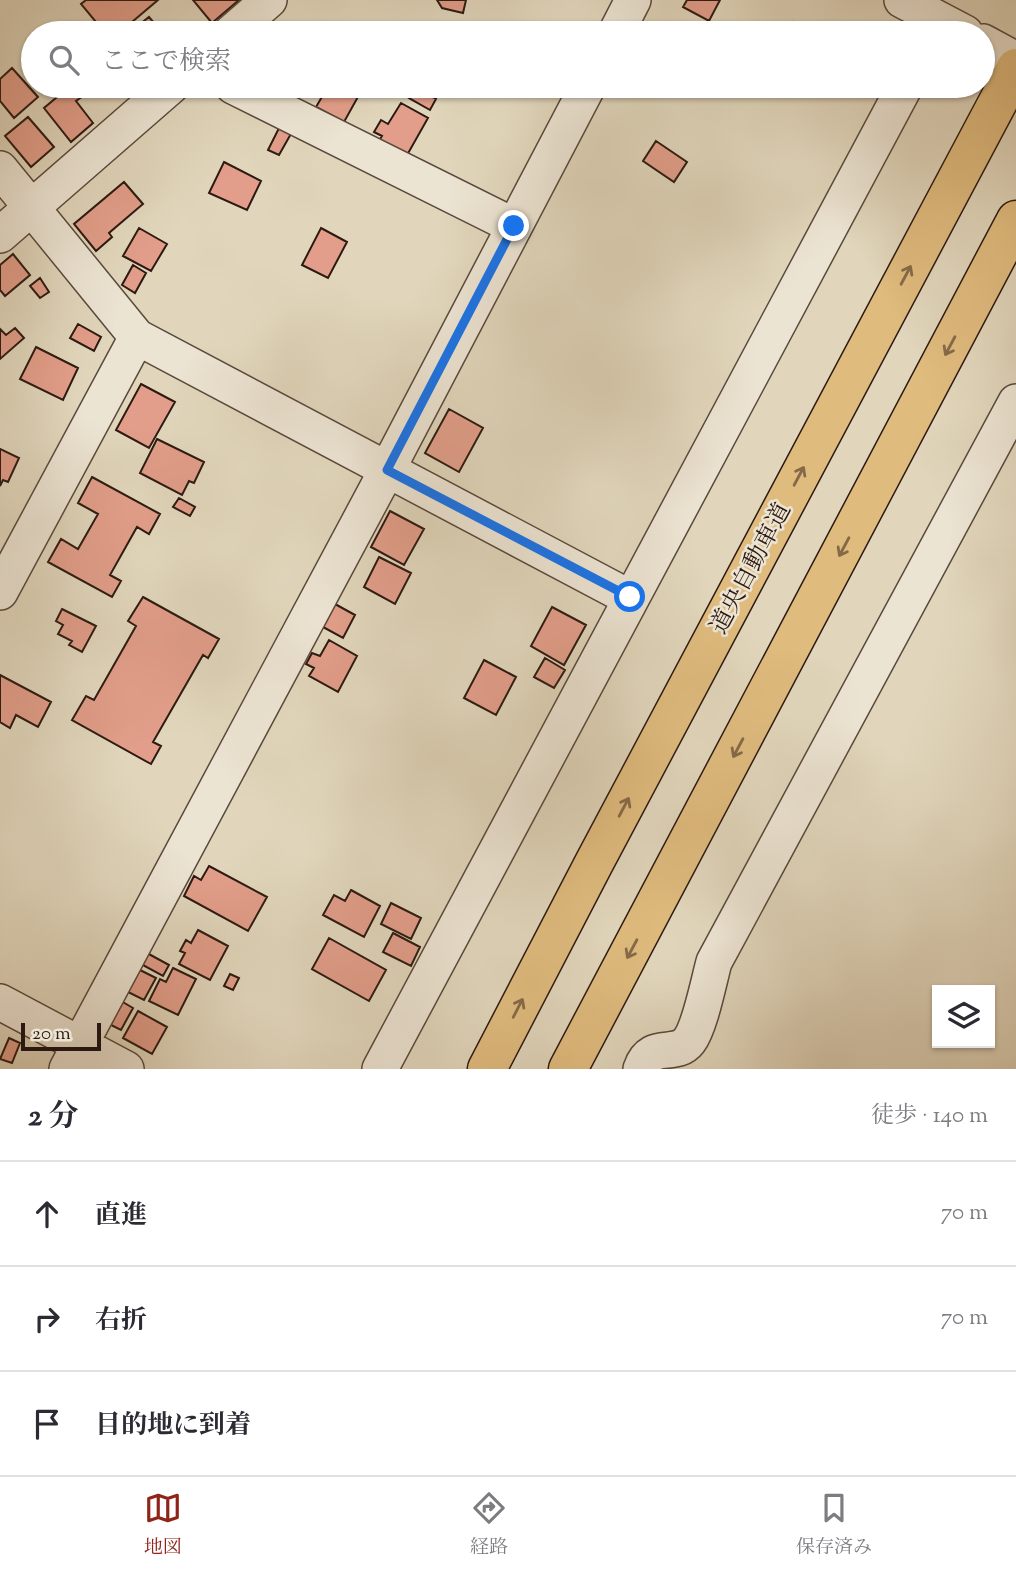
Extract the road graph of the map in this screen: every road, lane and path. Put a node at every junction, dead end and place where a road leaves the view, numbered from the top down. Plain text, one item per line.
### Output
1 (269, 0) edge
2 (633, 0) edge
3 (902, 0) edge
4 (245, 21) edge
5 (622, 21) edge
6 (945, 21) edge
7 (995, 49) edge
8 (1016, 60) edge
9 (1016, 68) edge
10 (157, 98) edge
11 (257, 98) edge
12 (582, 98) edge
13 (899, 98) edge
14 (0, 169) edge
15 (32, 207) junction
16 (1016, 220) edge
17 (514, 226) junction
18 (0, 235) edge
19 (136, 337) junction
20 (1016, 401) edge
21 (387, 470) junction
22 (0, 592) edge
23 (630, 597) junction
24 (0, 1002) edge
25 (74, 1057) edge
26 (125, 1069) edge
27 (380, 1069) edge
28 (487, 1069) edge
29 (568, 1069) edge
30 (641, 1069) edge

1 - 4 street
2 - 5 street
3 - 6 street
7 - 8 street
28 -> 9 highway, 道央自動車道
10 - 15 street
11 - 17 street
12 - 17 street
13 - 23 street
14 - 15 street
15 - 18 street
15 - 19 street
16 -> 29 highway
17 - 21 street
19 - 21 street
19 - 22 street
20 - 30 street
21 - 23 street
21 - 25 street
23 - 27 street
24 - 25 street
25 - 26 street

